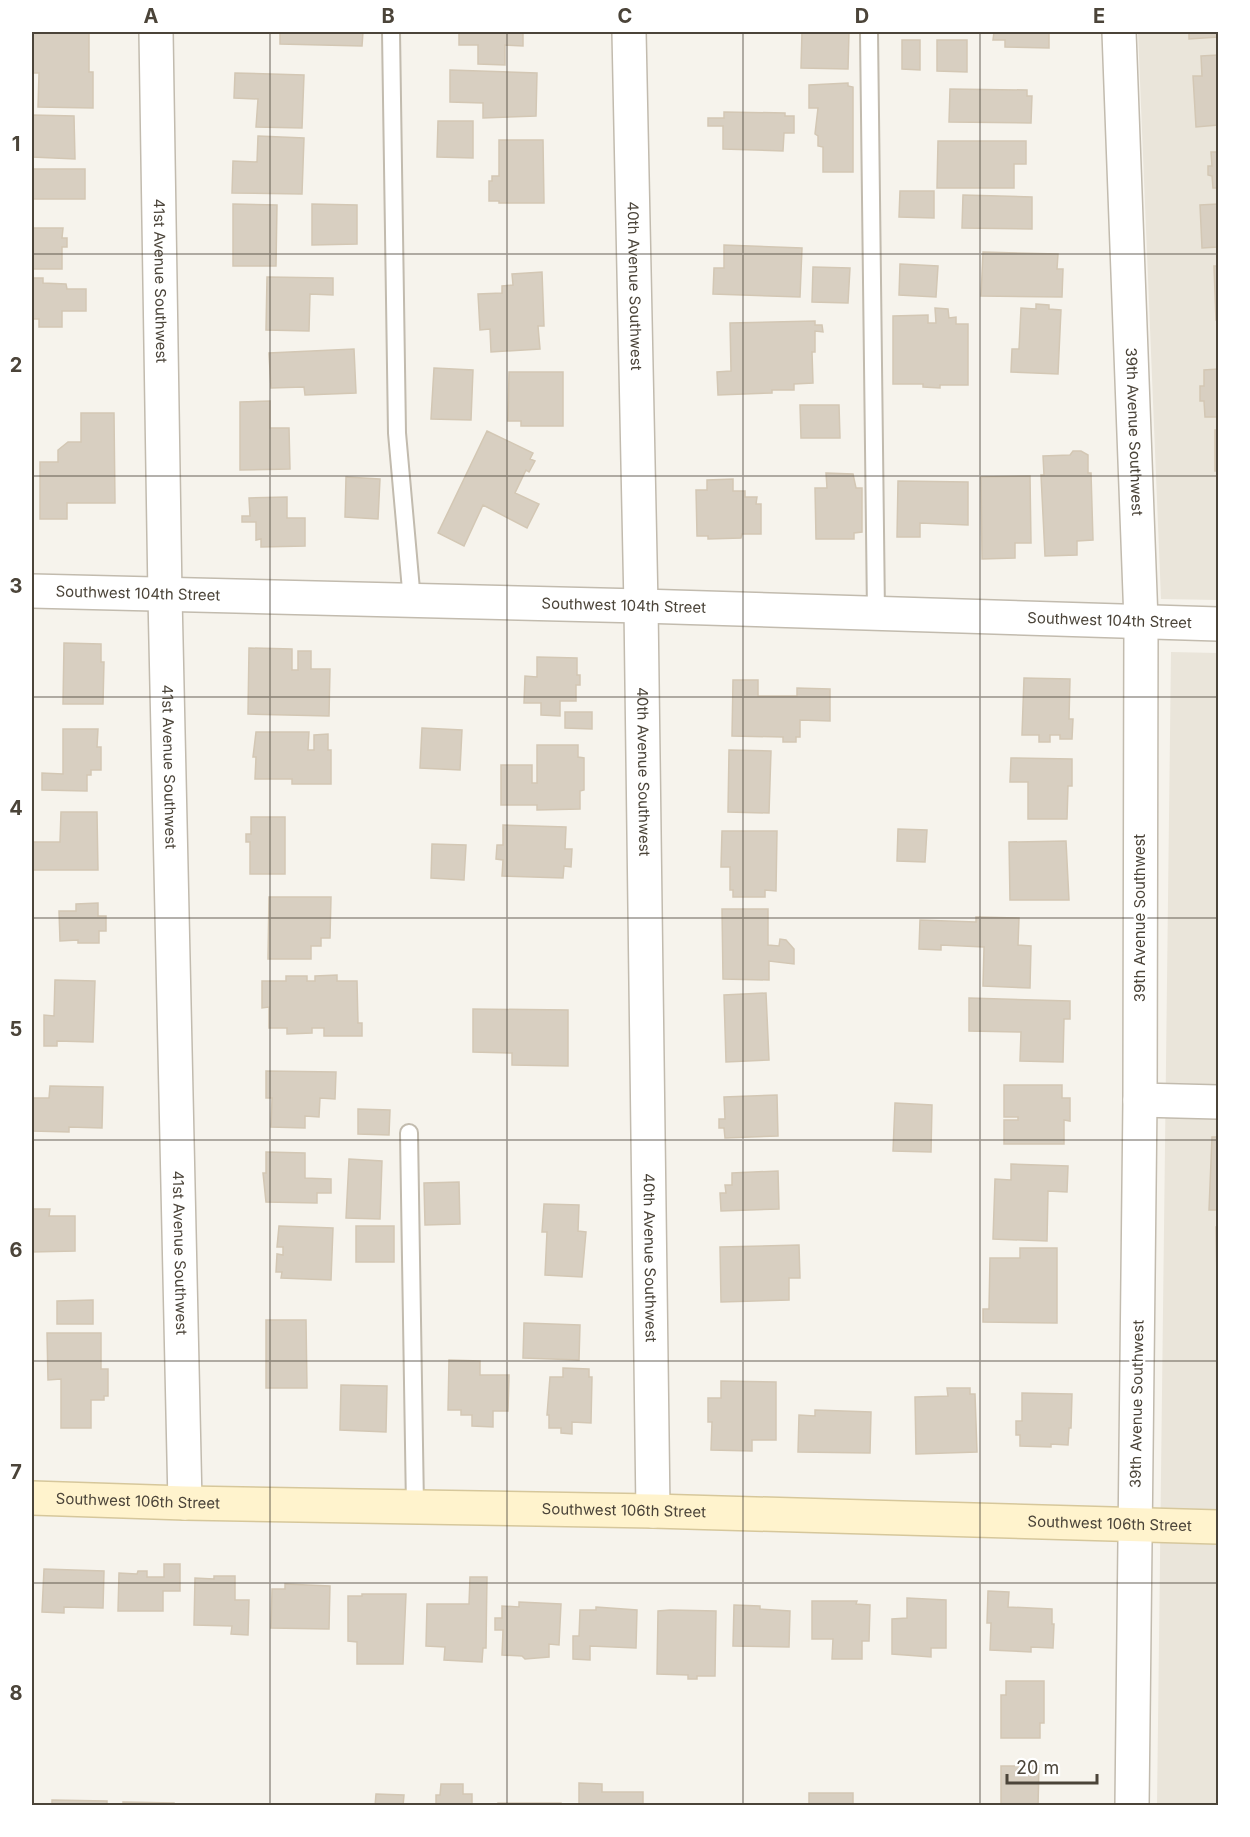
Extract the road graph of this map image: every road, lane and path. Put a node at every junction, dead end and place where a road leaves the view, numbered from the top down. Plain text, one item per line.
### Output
1 (156, 32) edge
2 (391, 32) edge
3 (629, 32) edge
4 (869, 32) edge
5 (1119, 32) edge
6 (32, 591) edge
7 (165, 596) junction
8 (412, 601) junction
9 (640, 606) junction
10 (876, 613) junction
11 (1141, 621) junction
12 (1218, 624) edge
13 (1140, 1100) junction
14 (1218, 1102) edge
15 (409, 1133) dead end
16 (32, 1498) edge
17 (185, 1503) junction
18 (415, 1507) junction
19 (653, 1511) junction
20 (1135, 1525) junction
21 (1218, 1527) edge
22 (1132, 1806) edge

1 - 7 street, 41st Avenue Southwest
2 - 8 lane
3 - 9 street, 40th Avenue Southwest
4 - 10 lane
5 - 11 street, 39th Avenue Southwest
6 - 7 street, Southwest 104th Street
7 - 8 street, Southwest 104th Street
7 - 17 street, 41st Avenue Southwest
8 - 9 street, Southwest 104th Street
9 - 10 street, Southwest 104th Street
9 - 19 street, 40th Avenue Southwest
10 - 11 street, Southwest 104th Street
11 - 12 street, Southwest 104th Street
11 - 13 street, 39th Avenue Southwest
13 - 14 street
13 - 20 street, 39th Avenue Southwest
15 - 18 lane
16 - 17 street, Southwest 106th Street
17 - 18 street, Southwest 106th Street
18 - 19 street, Southwest 106th Street
19 - 20 street, Southwest 106th Street
20 - 21 street, Southwest 106th Street
20 - 22 street, 39th Avenue Southwest

